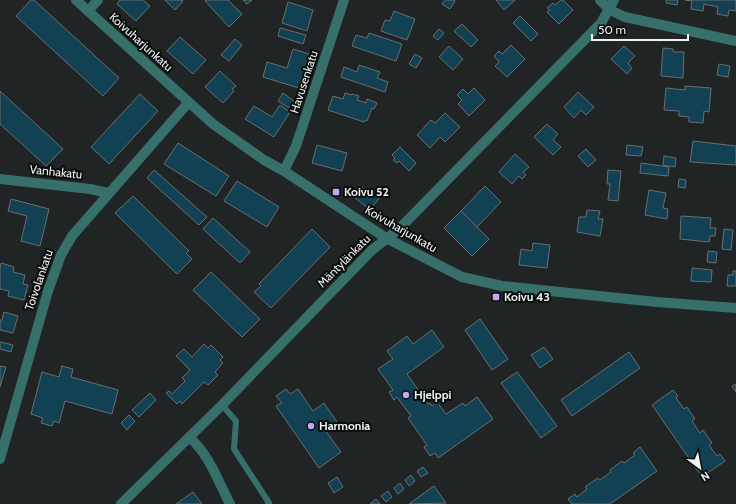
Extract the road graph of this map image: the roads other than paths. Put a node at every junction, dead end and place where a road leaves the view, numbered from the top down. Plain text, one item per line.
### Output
1 (76, 0) edge
2 (98, 0) edge
3 (344, 0) edge
4 (600, 0) edge
5 (614, 0) edge
6 (610, 10) junction
7 (88, 11) junction
8 (736, 41) edge
9 (188, 103) junction
10 (284, 171) junction
11 (0, 179) edge
12 (108, 193) junction
13 (386, 238) junction
14 (736, 308) edge
15 (222, 405) junction
16 (189, 437) junction
17 (0, 459) edge
18 (121, 504) edge
19 (230, 504) edge
20 (268, 504) edge

1 - 7 street, Koivuharjunkatu
2 - 7 street
3 - 10 street, Havusenkatu
4 - 6 street
5 - 6 street, Mäntylänkatu
6 - 8 street
6 - 13 street, Mäntylänkatu
7 - 9 street, Koivuharjunkatu
9 - 10 street, Koivuharjunkatu
9 - 12 street, Toivolankatu
10 - 13 street, Koivuharjunkatu
11 - 12 street, Vanhakatu
12 - 17 street, Toivolankatu
13 - 14 street, Koivuharjunkatu
13 - 15 street, Mäntylänkatu
15 - 16 street, Mäntylänkatu
15 - 20 lane
16 - 18 street, Mäntylänkatu
16 - 19 street

